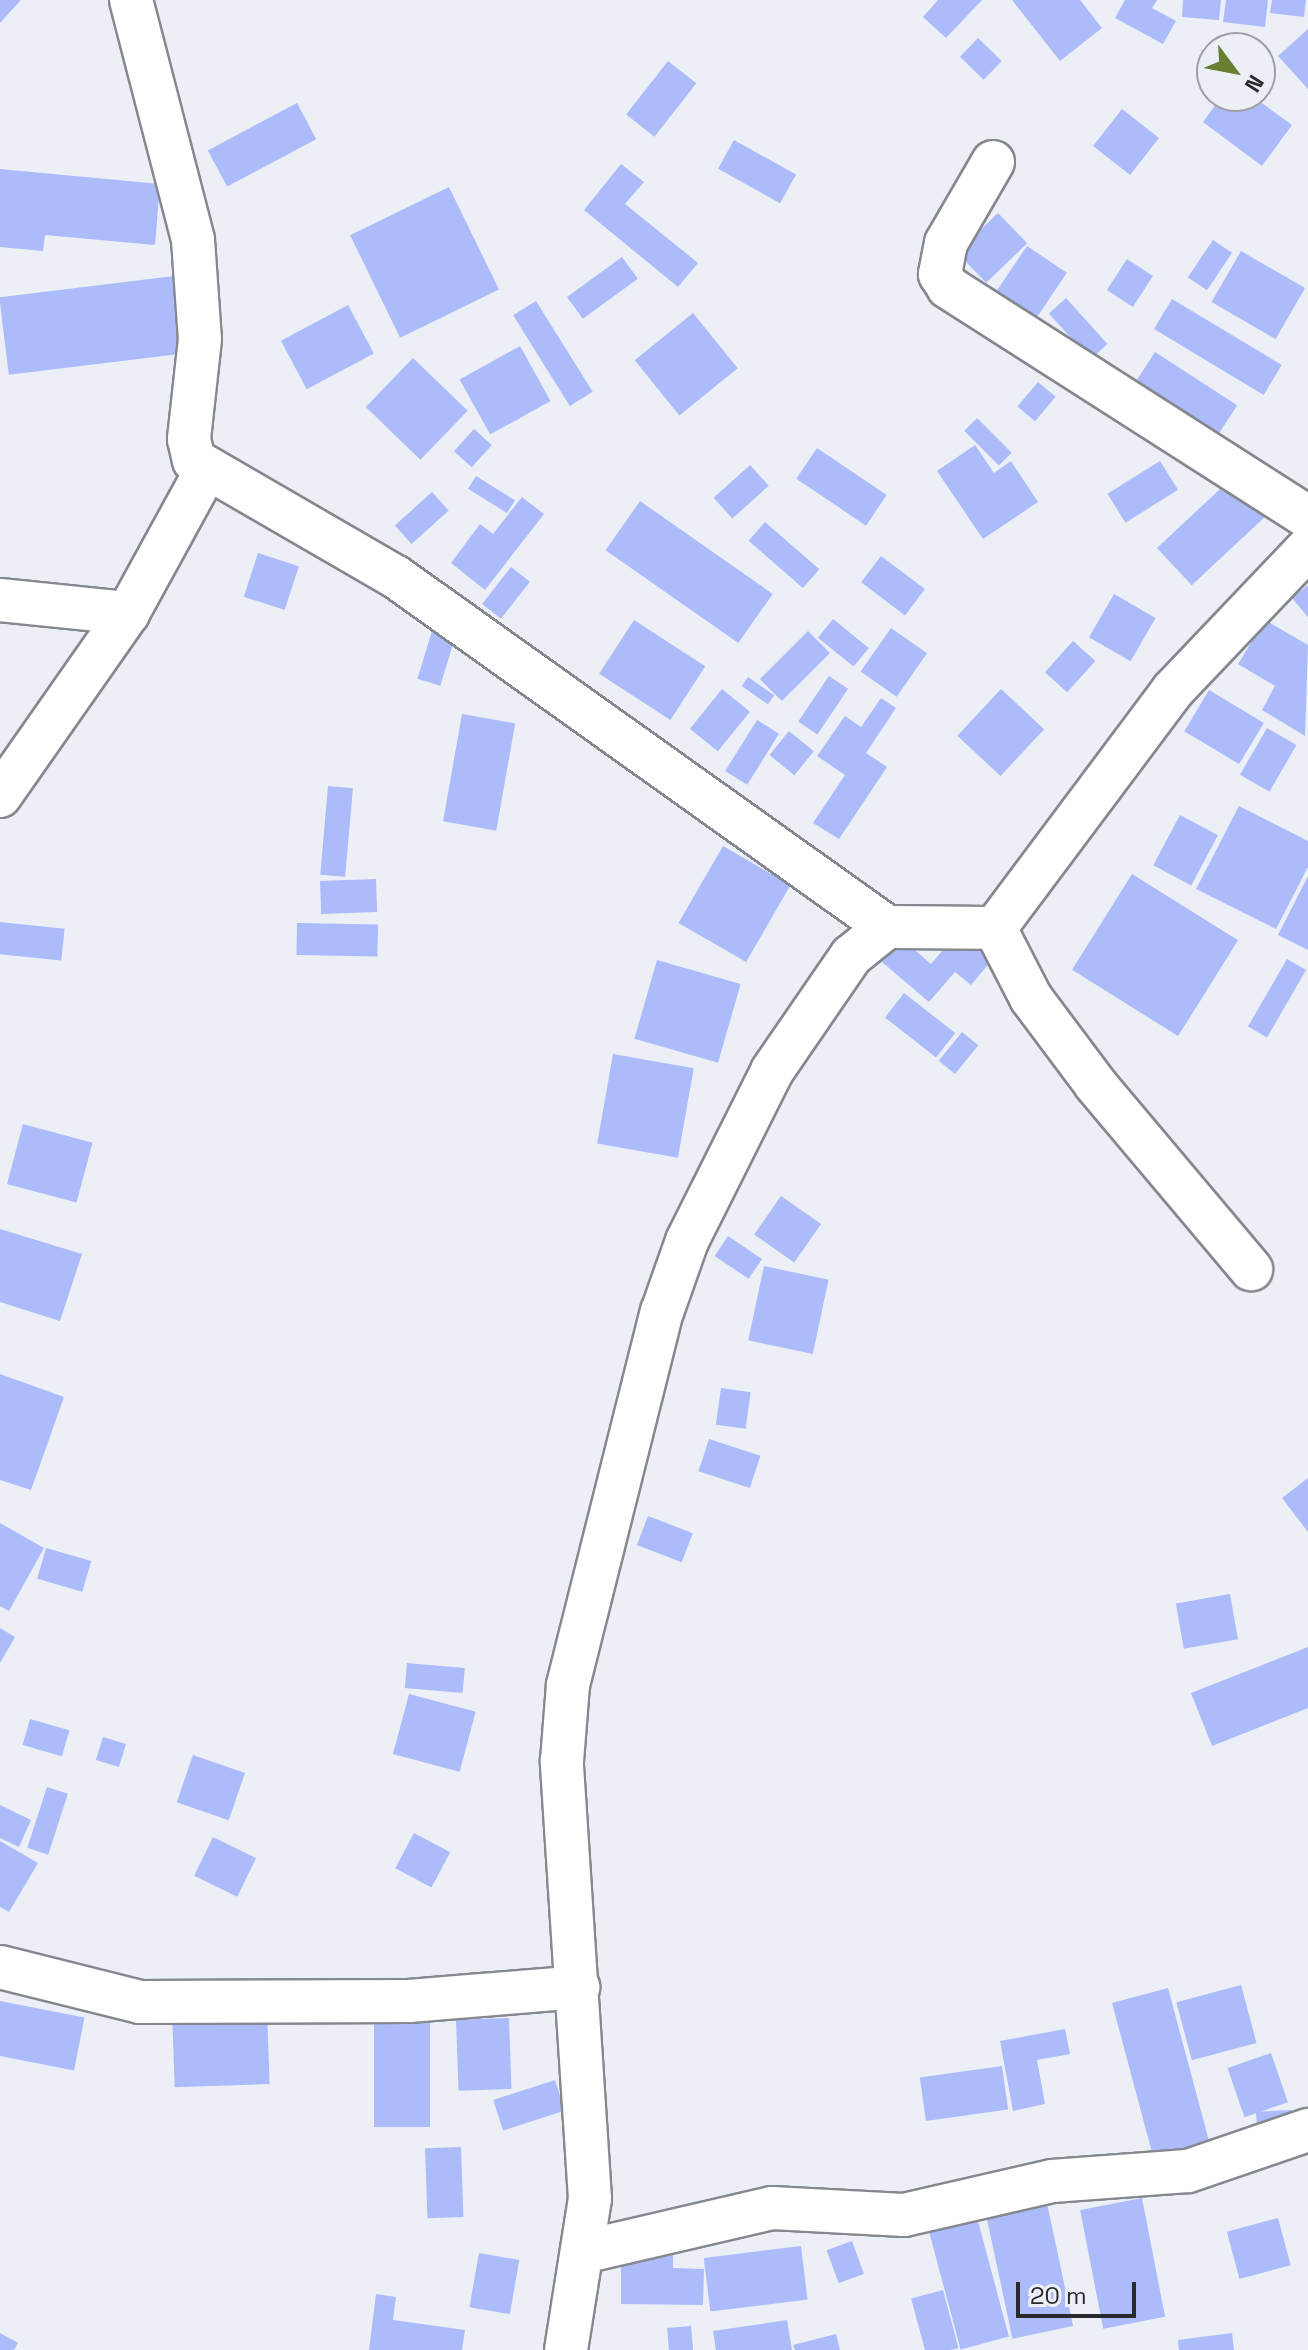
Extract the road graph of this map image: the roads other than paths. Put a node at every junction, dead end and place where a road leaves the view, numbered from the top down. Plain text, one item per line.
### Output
1 (131, 0) edge
2 (993, 162) dead end
3 (207, 469) junction
4 (1308, 517) edge
5 (1308, 548) edge
6 (0, 600) edge
7 (128, 613) junction
8 (0, 796) edge
9 (887, 927) junction
10 (995, 928) junction
11 (1251, 1269) dead end
12 (0, 1967) edge
13 (578, 1987) junction
14 (1308, 2130) edge
15 (587, 2251) junction
16 (566, 2350) edge

1 - 3 street
2 - 4 street
3 - 7 street
3 - 9 street
5 - 10 street
6 - 7 street
7 - 8 street
9 - 10 street
9 - 13 street
10 - 11 street
12 - 13 street
13 - 15 street
14 - 15 street
15 - 16 street

